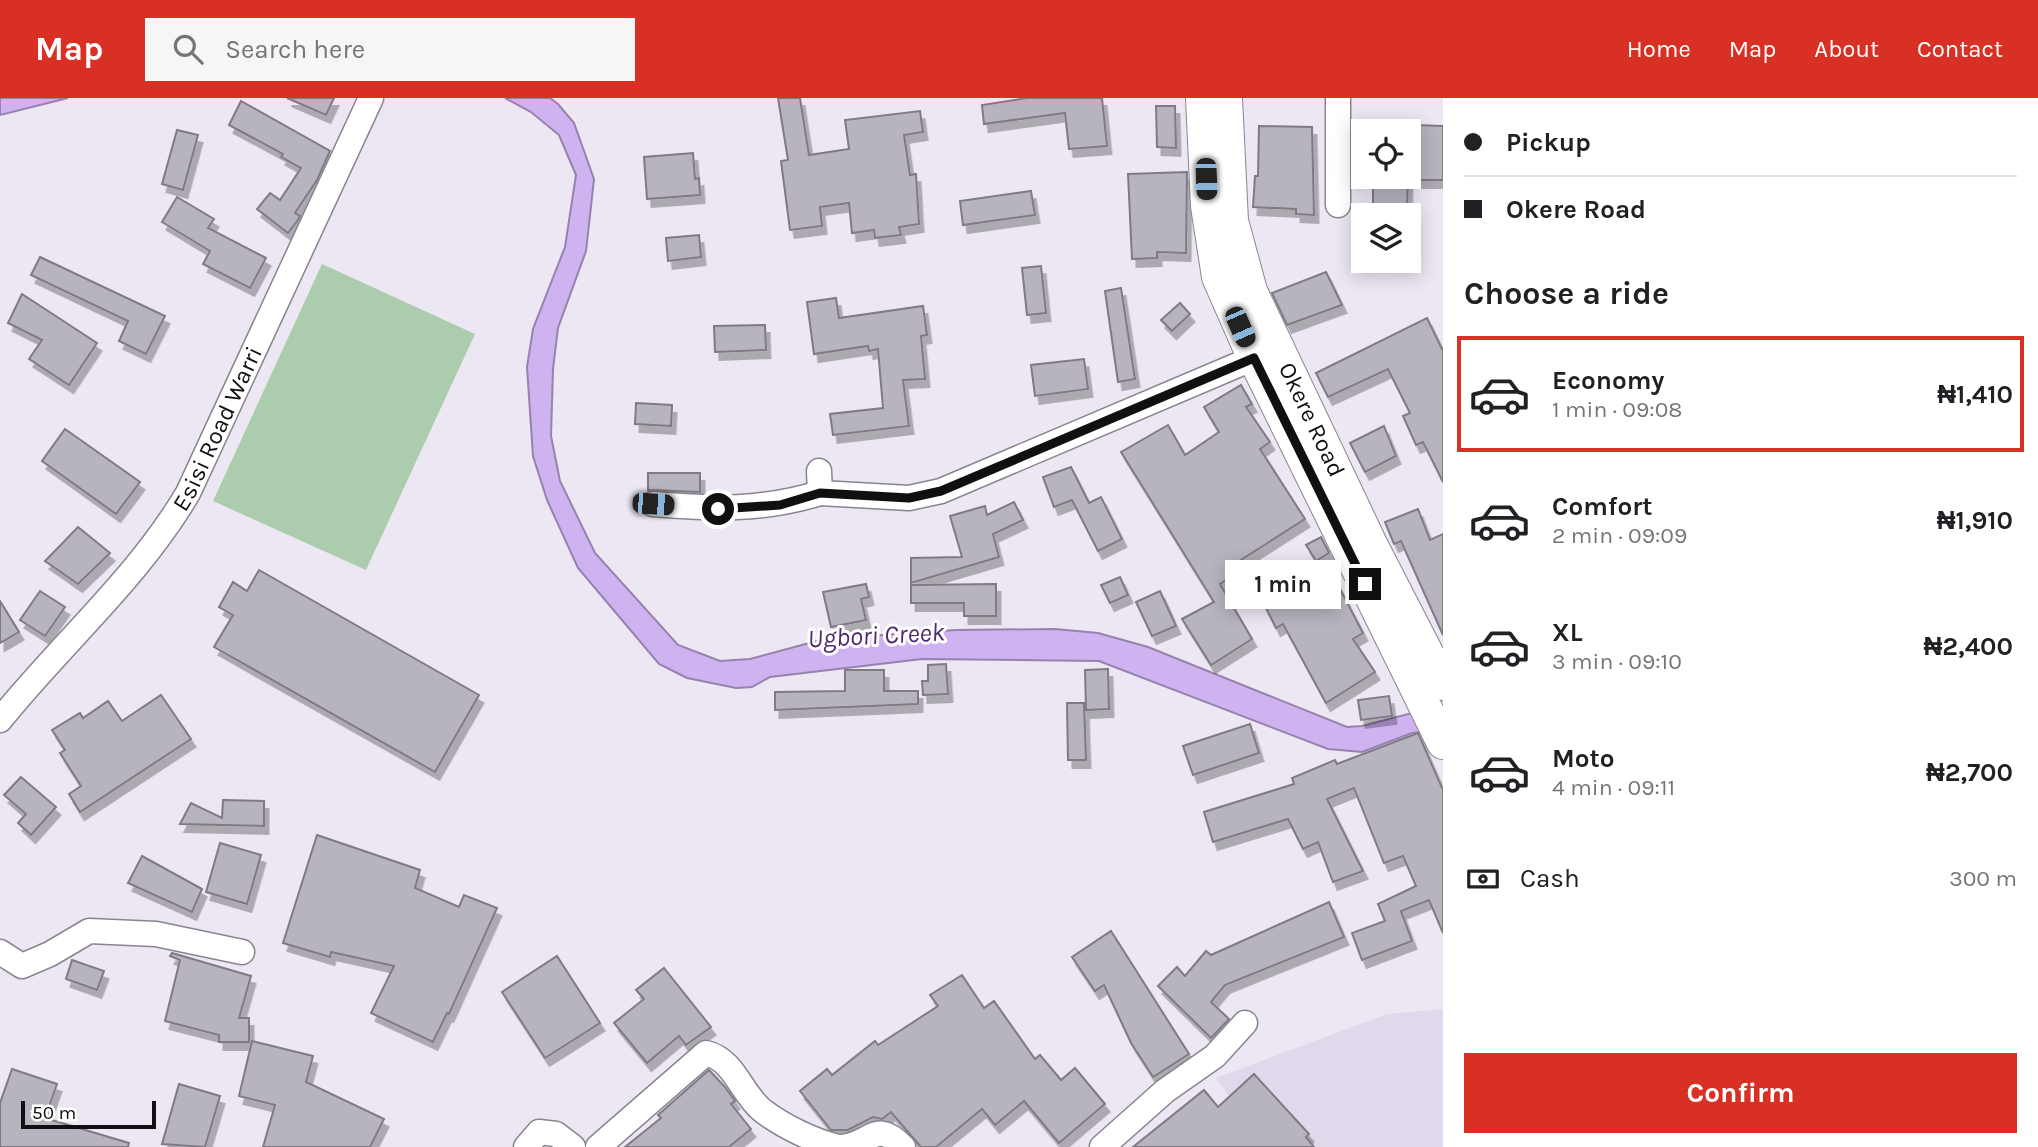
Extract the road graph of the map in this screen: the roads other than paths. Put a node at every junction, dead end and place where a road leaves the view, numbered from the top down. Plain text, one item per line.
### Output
1 (371, 98) edge
2 (1202, 98) edge
3 (1226, 98) edge
4 (1338, 98) edge
5 (1338, 205) dead end
6 (1254, 358) junction
7 (653, 504) dead end
8 (1432, 691) edge
9 (0, 719) edge
10 (1441, 738) edge
11 (0, 952) edge
12 (242, 952) dead end
13 (1245, 1023) dead end
14 (526, 1147) edge
15 (573, 1147) edge
16 (598, 1147) edge
17 (841, 1147) edge
18 (902, 1147) edge
19 (1102, 1147) edge

1 - 9 street, Esisi Road Warri
2 - 6 main road, Okere Road
3 - 8 main road, Okere Road
4 - 5 street
6 - 7 street
6 - 8 main road, Okere Road
8 - 10 main road, Okere Road
11 - 12 street
13 - 19 street
14 - 15 street
16 - 17 street
17 - 18 street

